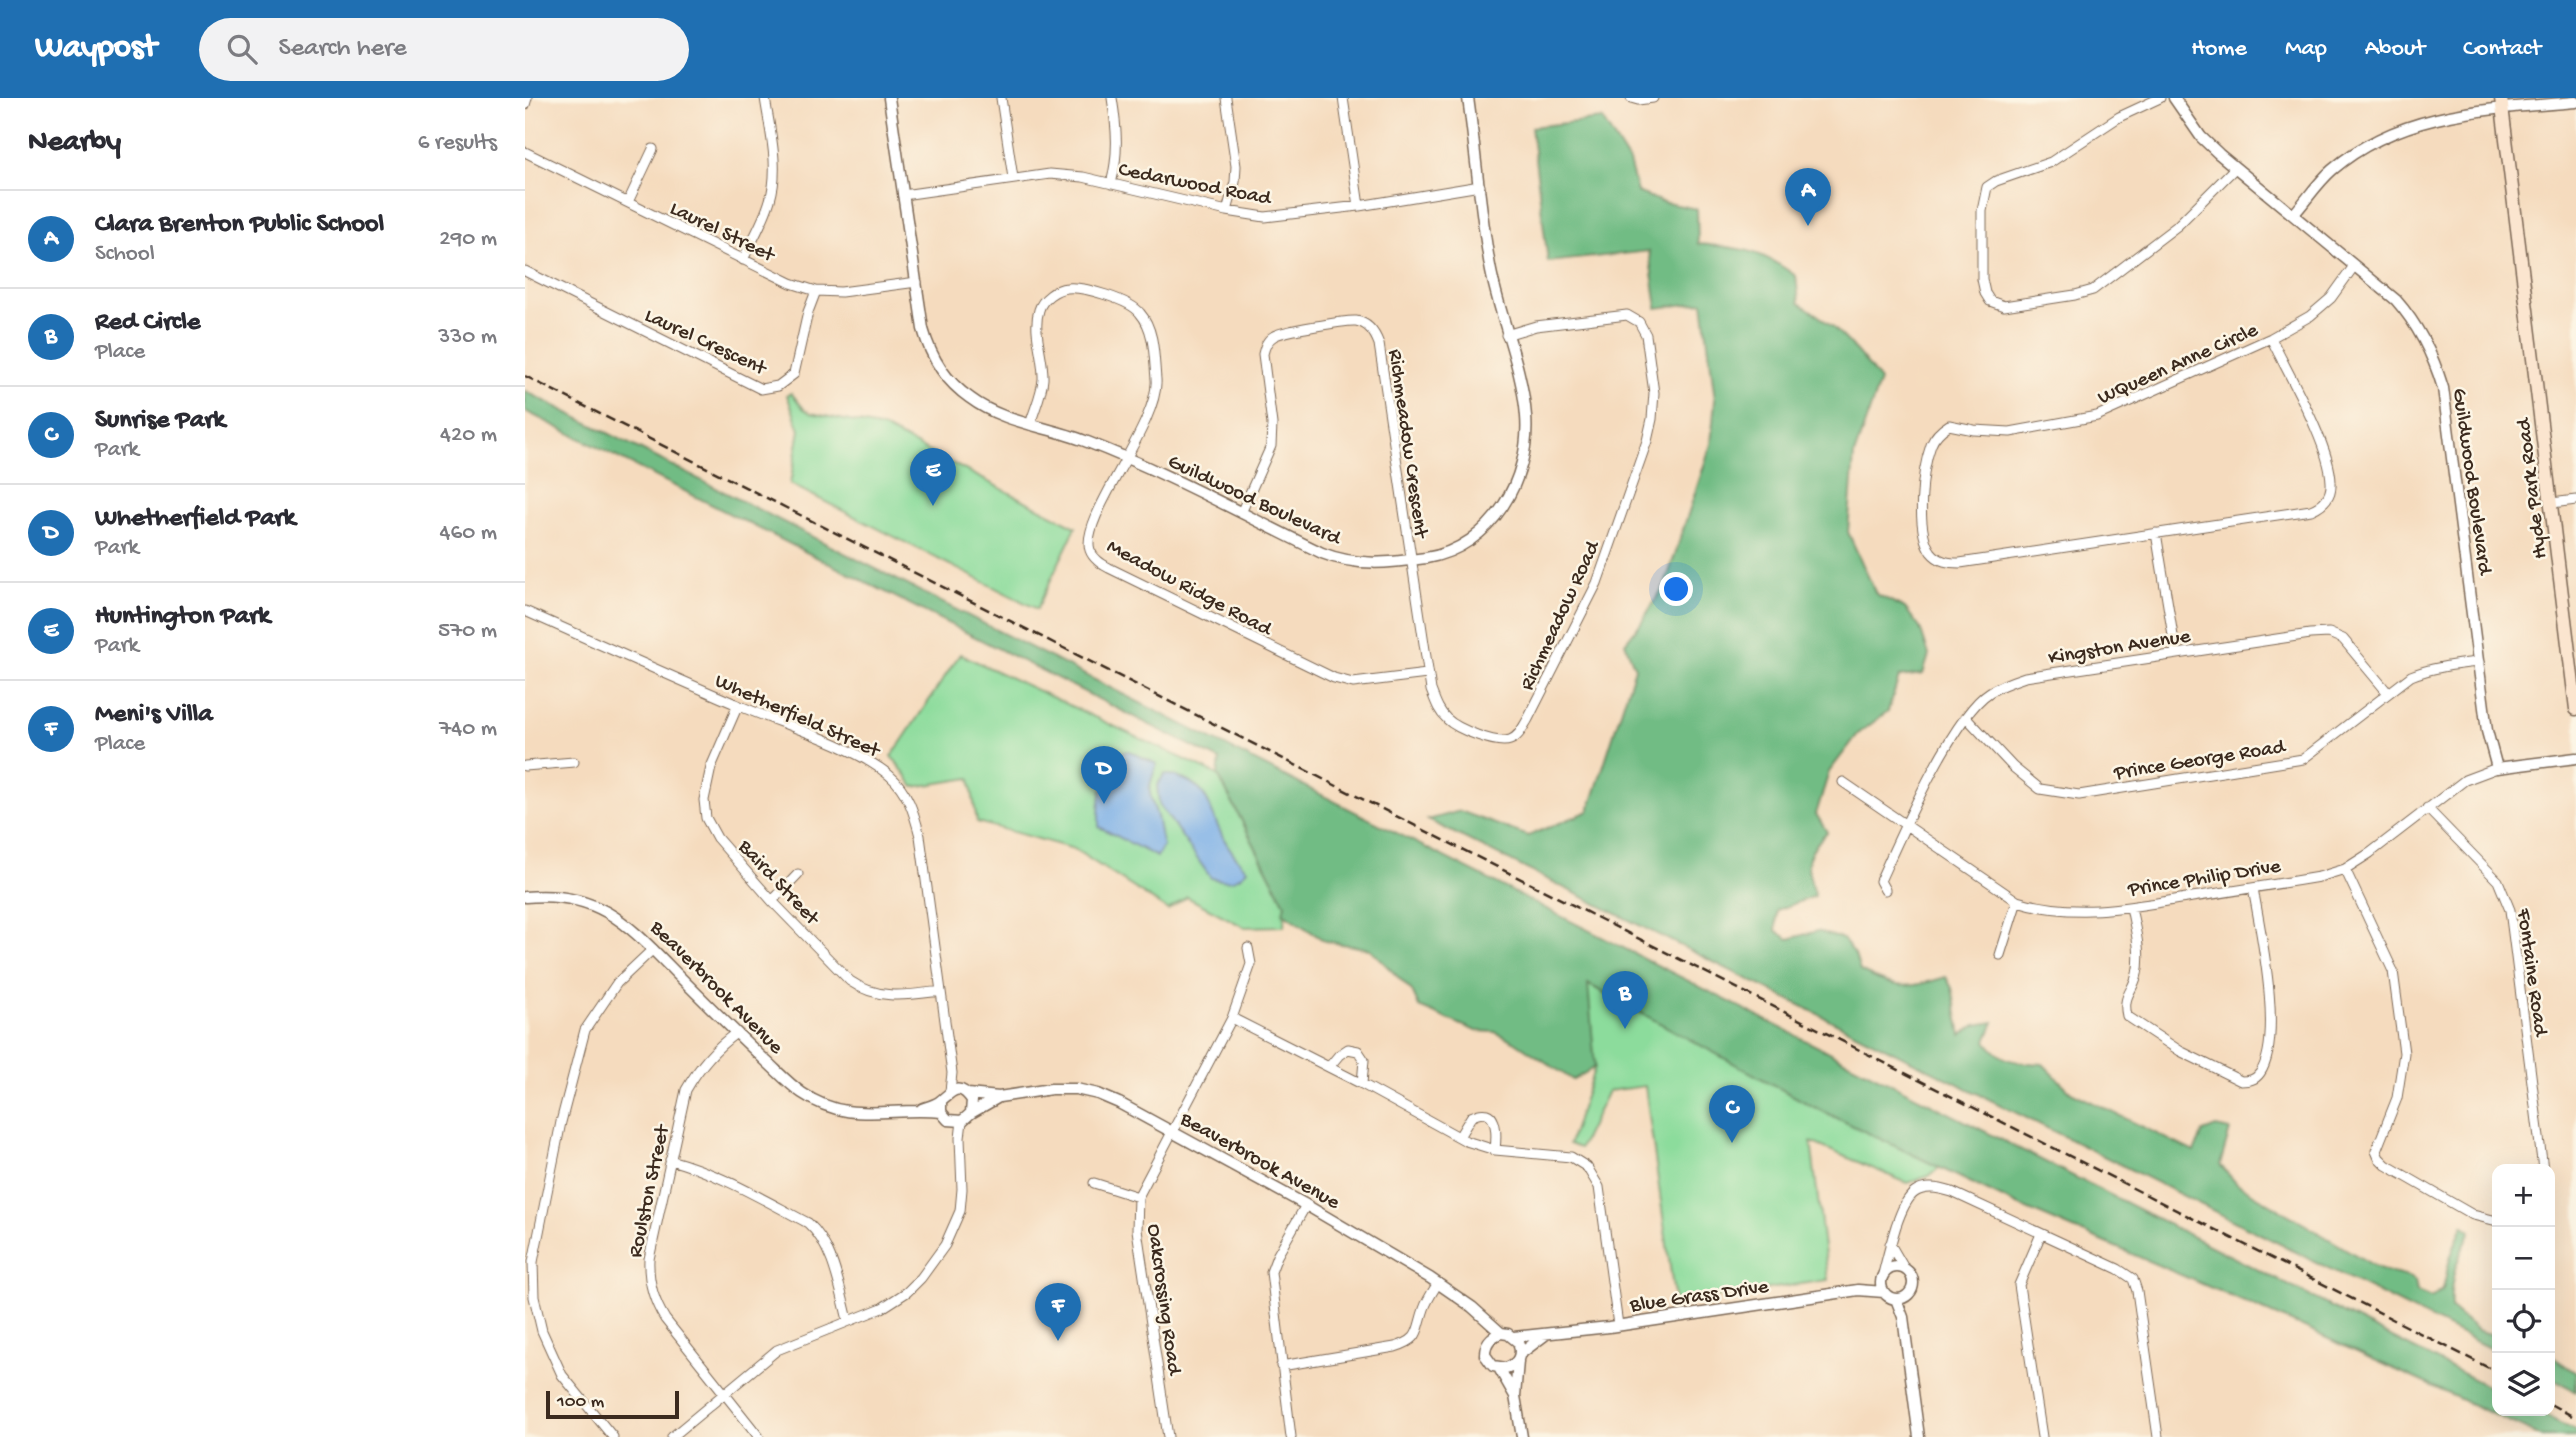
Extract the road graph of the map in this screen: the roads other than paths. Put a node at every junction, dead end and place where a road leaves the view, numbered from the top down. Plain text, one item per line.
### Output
1 (527, 98) edge
2 (765, 98) edge
3 (889, 98) edge
4 (1001, 98) edge
5 (1112, 98) edge
6 (1226, 98) edge
7 (1343, 98) edge
8 (1468, 98) edge
9 (1631, 98) edge
10 (1653, 98) edge
11 (2160, 98) edge
12 (2174, 98) edge
13 (2576, 102) edge
14 (2502, 103) edge
15 (525, 105) edge
16 (653, 149) dead end
17 (525, 152) edge
18 (2234, 169) junction
19 (1013, 178) junction
20 (1111, 184) junction
21 (1480, 186) junction
22 (903, 195) junction
23 (628, 202) junction
24 (1359, 206) junction
25 (1227, 211) junction
26 (2293, 215) junction
27 (743, 260) junction
28 (2354, 266) junction
29 (525, 271) edge
30 (917, 282) junction
31 (815, 291) junction
32 (1506, 335) junction
33 (2271, 338) junction
34 (1030, 425) junction
35 (1126, 458) junction
36 (2576, 500) edge
37 (2552, 503) junction
38 (1241, 513) junction
39 (2157, 533) junction
40 (1410, 560) junction
41 (525, 611) edge
42 (2176, 654) junction
43 (2479, 662) junction
44 (1427, 674) junction
45 (2388, 693) junction
46 (738, 705) junction
47 (2576, 709) edge
48 (1966, 717) junction
49 (2576, 758) edge
50 (574, 762) dead end
51 (525, 766) edge
52 (2497, 768) junction
53 (1843, 782) dead end
54 (2427, 808) junction
55 (1905, 826) junction
56 (2345, 869) junction
57 (798, 874) dead end
58 (2253, 888) junction
59 (1885, 890) dead end
60 (525, 897) edge
61 (772, 901) junction
62 (2017, 901) junction
63 (2131, 907) junction
64 (1248, 948) dead end
65 (653, 949) junction
66 (2000, 954) dead end
67 (941, 991) junction
68 (1232, 1018) junction
69 (736, 1033) junction
70 (1329, 1067) junction
71 (952, 1073) junction
72 (1362, 1084) junction
73 (950, 1091) junction
74 (965, 1092) junction
75 (999, 1097) junction
76 (943, 1111) junction
77 (967, 1117) junction
78 (1171, 1130) junction
79 (1459, 1137) junction
80 (960, 1138) junction
81 (1495, 1150) junction
82 (670, 1160) junction
83 (2542, 1164) edge
84 (1094, 1183) dead end
85 (1138, 1197) junction
86 (1306, 1205) junction
87 (2492, 1220) edge
88 (2041, 1234) junction
89 (1890, 1244) junction
90 (1904, 1268) junction
91 (1882, 1276) junction
92 (1438, 1283) junction
93 (1858, 1290) junction
94 (1884, 1292) junction
95 (1901, 1298) junction
96 (848, 1320) junction
97 (1484, 1320) junction
98 (1618, 1325) junction
99 (1501, 1334) junction
100 (1545, 1335) junction
101 (1514, 1337) junction
102 (1488, 1342) junction
103 (1519, 1358) junction
104 (1281, 1366) junction
105 (1499, 1368) junction
106 (724, 1394) junction
107 (1515, 1396) junction
108 (613, 1437) edge
109 (673, 1437) edge
110 (759, 1437) edge
111 (1168, 1437) edge
112 (1291, 1437) edge
113 (1522, 1437) edge
114 (1919, 1437) edge
115 (2042, 1437) edge
116 (2158, 1437) edge

1 - 15 street
2 - 27 street
3 - 22 street, Guildwood Boulevard
4 - 19 street
5 - 20 street
6 - 25 street
7 - 24 street
8 - 21 street, Guildwood Boulevard
9 - 10 street
11 - 18 street
12 - 18 street, Guildwood Boulevard
13 - 14 street
14 - 26 street
14 - 37 main road, Hyde Park Road
16 - 23 street
17 - 23 street, Laurel Street
18 - 26 street, Guildwood Boulevard
19 - 20 street, Cedarwood Road
19 - 22 street, Cedarwood Road
20 - 25 street, Cedarwood Road
21 - 24 street, Cedarwood Road
21 - 32 street, Guildwood Boulevard
22 - 30 street, Guildwood Boulevard
23 - 27 street, Laurel Street
24 - 25 street, Cedarwood Road
26 - 28 street, Guildwood Boulevard
27 - 31 street, Laurel Street
28 - 33 street
28 - 43 street, Guildwood Boulevard
29 - 31 street, Laurel Crescent
30 - 31 street, Laurel Street
30 - 34 street, Guildwood Boulevard
32 - 40 street, Guildwood Boulevard
32 - 44 street, Richmeadow Road
33 - 39 street, WQueen Anne Circle
33 - 39 street, WQueen Anne Circle
34 - 35 street, Guildwood Boulevard
34 - 35 street, Meadow Ridge Road
35 - 38 street, Guildwood Boulevard
35 - 44 street, Meadow Ridge Road
36 - 37 street
37 - 47 main road, Hyde Park Road
38 - 40 street, Guildwood Boulevard
38 - 40 street, Richmeadow Crescent
39 - 42 street
40 - 44 street, Richmeadow Road
41 - 46 street, Whetherfield Street
42 - 45 street, Kingston Avenue
42 - 48 street, Kingston Avenue
43 - 45 street, Prince George Road
43 - 52 street, Guildwood Boulevard
45 - 48 street, Prince George Road
46 - 61 street, Baird Street
46 - 67 street, Whetherfield Street
48 - 55 street, Kingston Avenue
49 - 52 street, Prince Philip Drive
50 - 51 street
52 - 54 street, Prince Philip Drive
53 - 55 street, Prince Philip Drive
54 - 56 street, Prince Philip Drive
54 - 83 street, Fontaine Road
55 - 59 street, Kingston Avenue
55 - 62 street, Prince Philip Drive
56 - 58 street, Prince Philip Drive
56 - 87 street
57 - 61 street
58 - 63 street, Prince Philip Drive
58 - 63 street
60 - 65 street, Beaverbrook Avenue
61 - 67 street, Baird Street
62 - 63 street, Prince Philip Drive
62 - 66 street
64 - 68 street, Oakcrossing Road
65 - 69 street, Beaverbrook Avenue
65 - 108 street
67 - 71 street, Whetherfield Street
68 - 70 street
68 - 78 street, Oakcrossing Road
69 - 76 street, Beaverbrook Avenue
69 - 82 street, Roulston Street
70 - 72 street
70 - 72 street
71 - 73 street, Whetherfield Street
71 - 74 street, Whetherfield Street
72 - 79 street
73 - 74 street, Beaverbrook Avenue
73 - 76 street
74 - 75 street, Beaverbrook Avenue
74 - 77 street
75 - 77 street, Beaverbrook Avenue
75 - 78 street, Beaverbrook Avenue
76 - 77 street
76 - 80 street
77 - 80 street
78 - 85 street, Oakcrossing Road
78 - 86 street, Beaverbrook Avenue
79 - 81 street
79 - 81 street
80 - 96 street
81 - 98 street
82 - 96 street
82 - 106 street, Roulston Street
84 - 85 street
85 - 111 street, Oakcrossing Road
86 - 92 street, Beaverbrook Avenue
86 - 104 street
88 - 89 street
88 - 115 street
88 - 116 street
89 - 90 street
89 - 91 street
90 - 91 street
90 - 95 street
91 - 93 street, Blue Grass Drive
91 - 94 street
92 - 97 street, Beaverbrook Avenue
92 - 104 street
93 - 94 street, Blue Grass Drive
93 - 98 street, Blue Grass Drive
94 - 95 street
95 - 114 street
96 - 106 street
97 - 99 street, Beaverbrook Avenue
97 - 102 street
98 - 100 street, Blue Grass Drive
99 - 101 street
99 - 102 street
100 - 101 street, Blue Grass Drive
100 - 103 street, Blue Grass Drive
101 - 103 street
102 - 105 street
103 - 105 street
103 - 107 street
104 - 112 street
105 - 107 street
106 - 109 street
106 - 110 street, Roulston Street
107 - 113 street

